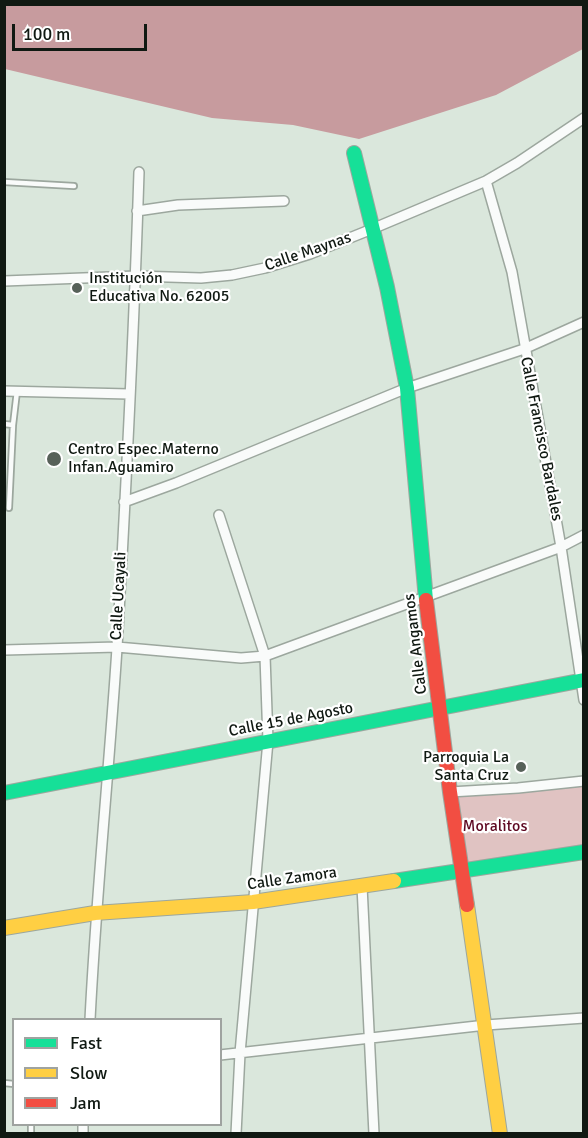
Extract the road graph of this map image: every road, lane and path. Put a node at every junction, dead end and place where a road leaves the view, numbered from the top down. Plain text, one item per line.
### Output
1 (584, 118) edge
2 (354, 153) dead end
3 (139, 172) dead end
4 (486, 181) junction
5 (4, 182) edge
6 (74, 186) dead end
7 (284, 201) dead end
8 (137, 211) junction
9 (372, 230) junction
10 (136, 276) junction
11 (4, 281) edge
12 (584, 322) edge
13 (524, 349) junction
14 (407, 388) junction
15 (4, 391) edge
16 (17, 391) junction
17 (129, 394) junction
18 (4, 424) edge
19 (14, 425) junction
20 (124, 502) junction
21 (9, 508) dead end
22 (219, 515) dead end
23 (584, 535) edge
24 (561, 547) junction
25 (426, 597) junction
26 (117, 647) junction
27 (4, 650) edge
28 (265, 656) junction
29 (582, 680) edge
30 (584, 700) edge
31 (440, 707) junction
32 (268, 741) junction
33 (108, 773) junction
34 (584, 781) edge
35 (450, 792) junction
36 (4, 793) edge
37 (584, 852) edge
38 (463, 870) junction
39 (362, 886) junction
40 (254, 902) junction
41 (95, 913) junction
42 (4, 928) edge
43 (90, 1018) edge
44 (584, 1018) edge
45 (486, 1025) junction
46 (371, 1038) junction
47 (240, 1053) junction
48 (222, 1055) edge
49 (236, 1134) edge
50 (374, 1134) edge
51 (500, 1134) edge

1 - 4 street, Calle Maynas
2 - 9 street, Calle Angamos
3 - 8 street, Calle Ucayali
4 - 9 street, Calle Maynas
4 - 13 street, Calle Francisco Bardales
5 - 6 lane
7 - 8 street
8 - 10 street, Calle Ucayali
9 - 10 street, Calle Maynas
9 - 14 street, Calle Angamos
10 - 11 street, Calle Maynas
10 - 17 street, Calle Ucayali
12 - 13 street
13 - 14 street
13 - 24 street, Calle Francisco Bardales
14 - 20 street
14 - 25 street, Calle Angamos
15 - 16 street
16 - 17 street
16 - 19 lane
17 - 20 street, Calle Ucayali
18 - 19 lane
19 - 21 lane
20 - 26 street, Calle Ucayali
22 - 28 street
23 - 24 street
24 - 25 street
24 - 29 street, Calle Francisco Bardales
25 - 28 street
25 - 31 street, Calle Angamos
26 - 27 street
26 - 28 street
26 - 33 street, Calle Ucayali
28 - 32 street
29 - 30 street, Calle Francisco Bardales
29 - 31 street, Calle 15 de Agosto
31 - 32 street, Calle 15 de Agosto
31 - 35 street, Calle Angamos
32 - 33 street, Calle 15 de Agosto
32 - 40 street
33 - 36 street, Calle 15 de Agosto
33 - 41 street, Calle Ucayali
34 - 35 street
35 - 38 street, Calle Angamos
37 - 38 street, Calle Zamora
38 - 39 street, Calle Zamora
38 - 45 street, Calle Angamos
39 - 40 street, Calle Zamora
39 - 46 street
40 - 41 street, Calle Zamora
40 - 47 street
41 - 42 street, Calle Zamora
41 - 43 street, Calle Ucayali
44 - 45 street
45 - 46 street
45 - 51 street, Calle Angamos
46 - 47 street
46 - 50 street
47 - 48 street
47 - 49 street

